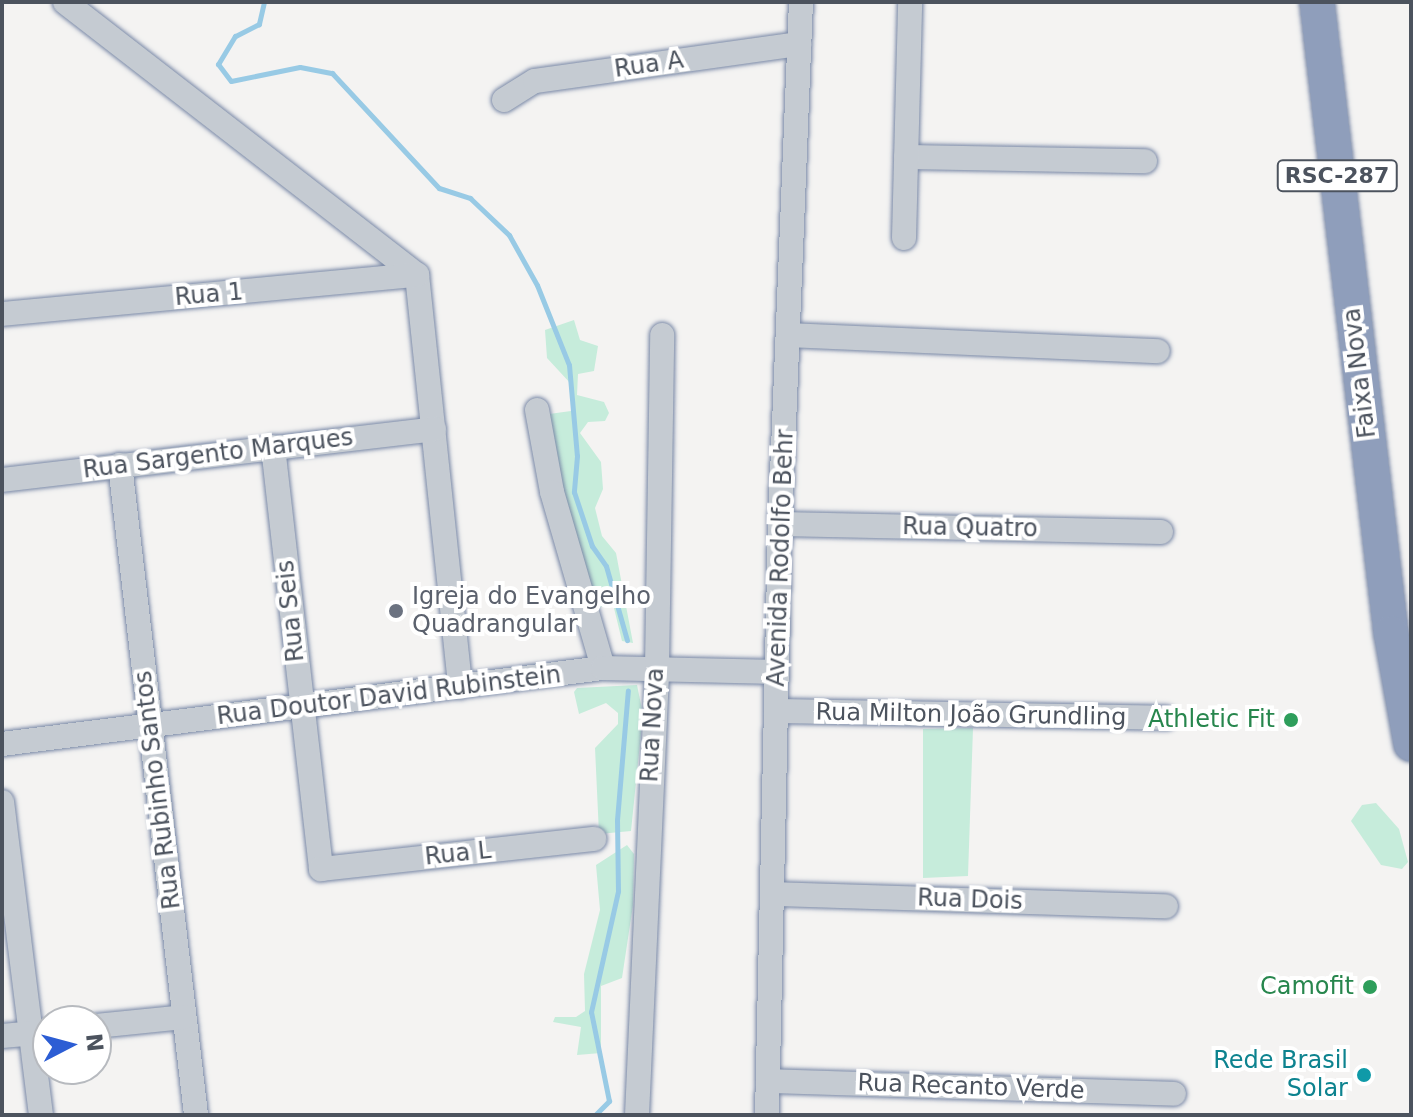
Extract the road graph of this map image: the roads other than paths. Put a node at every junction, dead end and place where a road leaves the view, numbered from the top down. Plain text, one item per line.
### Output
1 (65, 2) edge
2 (801, 2) edge
3 (910, 2) edge
4 (1317, 2) edge
5 (799, 44) junction
6 (504, 100) dead end
7 (906, 157) junction
8 (1145, 161) dead end
9 (904, 238) dead end
10 (417, 275) junction
11 (2, 314) edge
12 (662, 335) dead end
13 (788, 335) junction
14 (1158, 351) dead end
15 (537, 410) dead end
16 (434, 429) junction
17 (273, 447) junction
18 (120, 465) junction
19 (2, 480) edge
20 (780, 524) junction
21 (1161, 532) dead end
22 (603, 668) junction
23 (657, 668) junction
24 (777, 672) junction
25 (460, 687) junction
26 (302, 708) junction
27 (776, 711) junction
28 (1166, 718) dead end
29 (151, 726) junction
30 (2, 744) edge
31 (1411, 744) edge
32 (2, 802) edge
33 (594, 839) dead end
34 (321, 869) joint
35 (774, 894) junction
36 (1166, 906) dead end
37 (36, 1005) edge
38 (184, 1017) junction
39 (112, 1024) edge
40 (32, 1033) edge
41 (2, 1036) edge
42 (768, 1081) junction
43 (41, 1085) edge
44 (1174, 1094) dead end
45 (41, 1115) edge
46 (196, 1115) edge
47 (637, 1115) edge
48 (767, 1115) edge

1 - 10 street
2 - 5 street, Avenida Rodolfo Behr
3 - 7 street
4 - 31 highway, Faixa Nova / RSC-287
5 - 6 street, Rua A
5 - 13 street, Avenida Rodolfo Behr
7 - 8 street
7 - 9 street
10 - 11 street, Rua 1
10 - 16 street
12 - 23 street, Rua Nova
13 - 14 street
13 - 20 street, Avenida Rodolfo Behr
15 - 22 street
16 - 17 street, Rua Sargento Marques
16 - 25 street
17 - 18 street, Rua Sargento Marques
17 - 26 street, Rua Seis
18 - 19 street, Rua Sargento Marques
18 - 29 street, Rua Rubinho Santos
20 - 21 street, Rua Quatro
20 - 24 street, Avenida Rodolfo Behr
22 - 23 street, Rua Doutor David Rubinstein
22 - 25 street, Rua Doutor David Rubinstein
23 - 24 street, Rua Doutor David Rubinstein
23 - 47 street, Rua Nova
24 - 27 street, Avenida Rodolfo Behr
25 - 26 street, Rua Doutor David Rubinstein
26 - 29 street, Rua Doutor David Rubinstein
26 - 34 street, Rua Seis
27 - 28 street, Rua Milton João Grundling
27 - 35 street, Avenida Rodolfo Behr
29 - 30 street, Rua Doutor David Rubinstein
29 - 38 street, Rua Rubinho Santos
32 - 37 street
33 - 34 street, Rua L
35 - 36 street, Rua Dois
35 - 42 street, Avenida Rodolfo Behr
38 - 39 street
38 - 46 street, Rua Rubinho Santos
40 - 41 street
42 - 44 street, Rua Recanto Verde
42 - 48 street, Avenida Rodolfo Behr
43 - 45 street

